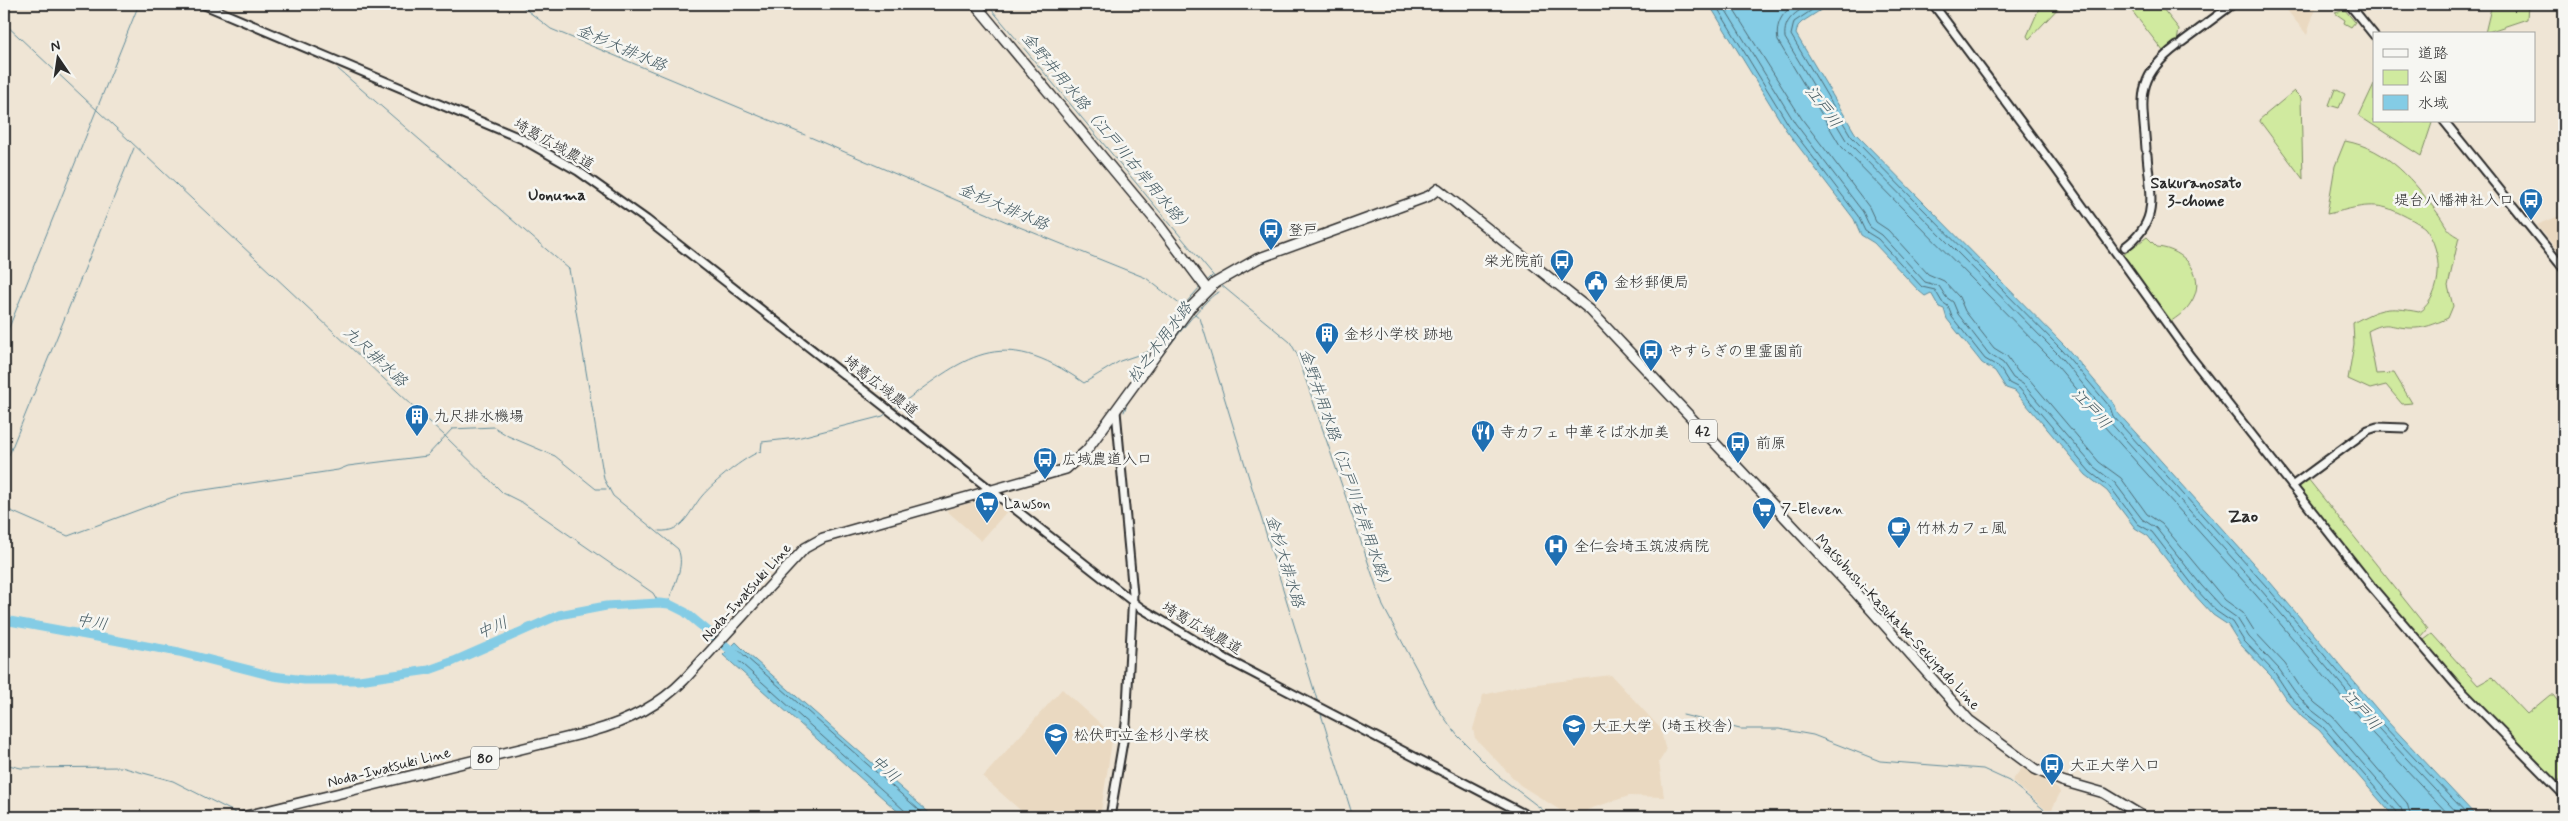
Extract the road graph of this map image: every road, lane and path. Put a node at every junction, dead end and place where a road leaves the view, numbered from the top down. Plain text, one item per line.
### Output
1 (202, 4) edge
2 (975, 4) edge
3 (1932, 4) edge
4 (2232, 4) edge
5 (2351, 6) edge
6 (2373, 34) edge
7 (2445, 122) edge
8 (2120, 250) junction
9 (2564, 270) edge
10 (1207, 289) junction
11 (1116, 411) junction
12 (2405, 428) dead end
13 (2292, 486) junction
14 (993, 491) junction
15 (1133, 601) junction
16 (2564, 795) edge
17 (242, 817) edge
18 (1110, 817) edge
19 (1530, 817) edge
20 (2144, 817) edge

1 - 14 street, 埼葛広域農道
2 - 10 main road
3 - 8 street
4 - 8 street
5 - 6 street
7 - 9 street
8 - 13 street
10 - 11 main road, Noda-Iwatsuki Line / 80
10 - 20 main road, Matsubushi-Kasukabe-Sekiyado Line / 42
11 - 14 main road, Noda-Iwatsuki Line / 80
11 - 15 street
12 - 13 street
13 - 16 street
14 - 15 street, 埼葛広域農道
14 - 17 main road, Noda-Iwatsuki Line / 80
15 - 18 street
15 - 19 street, 埼葛広域農道

